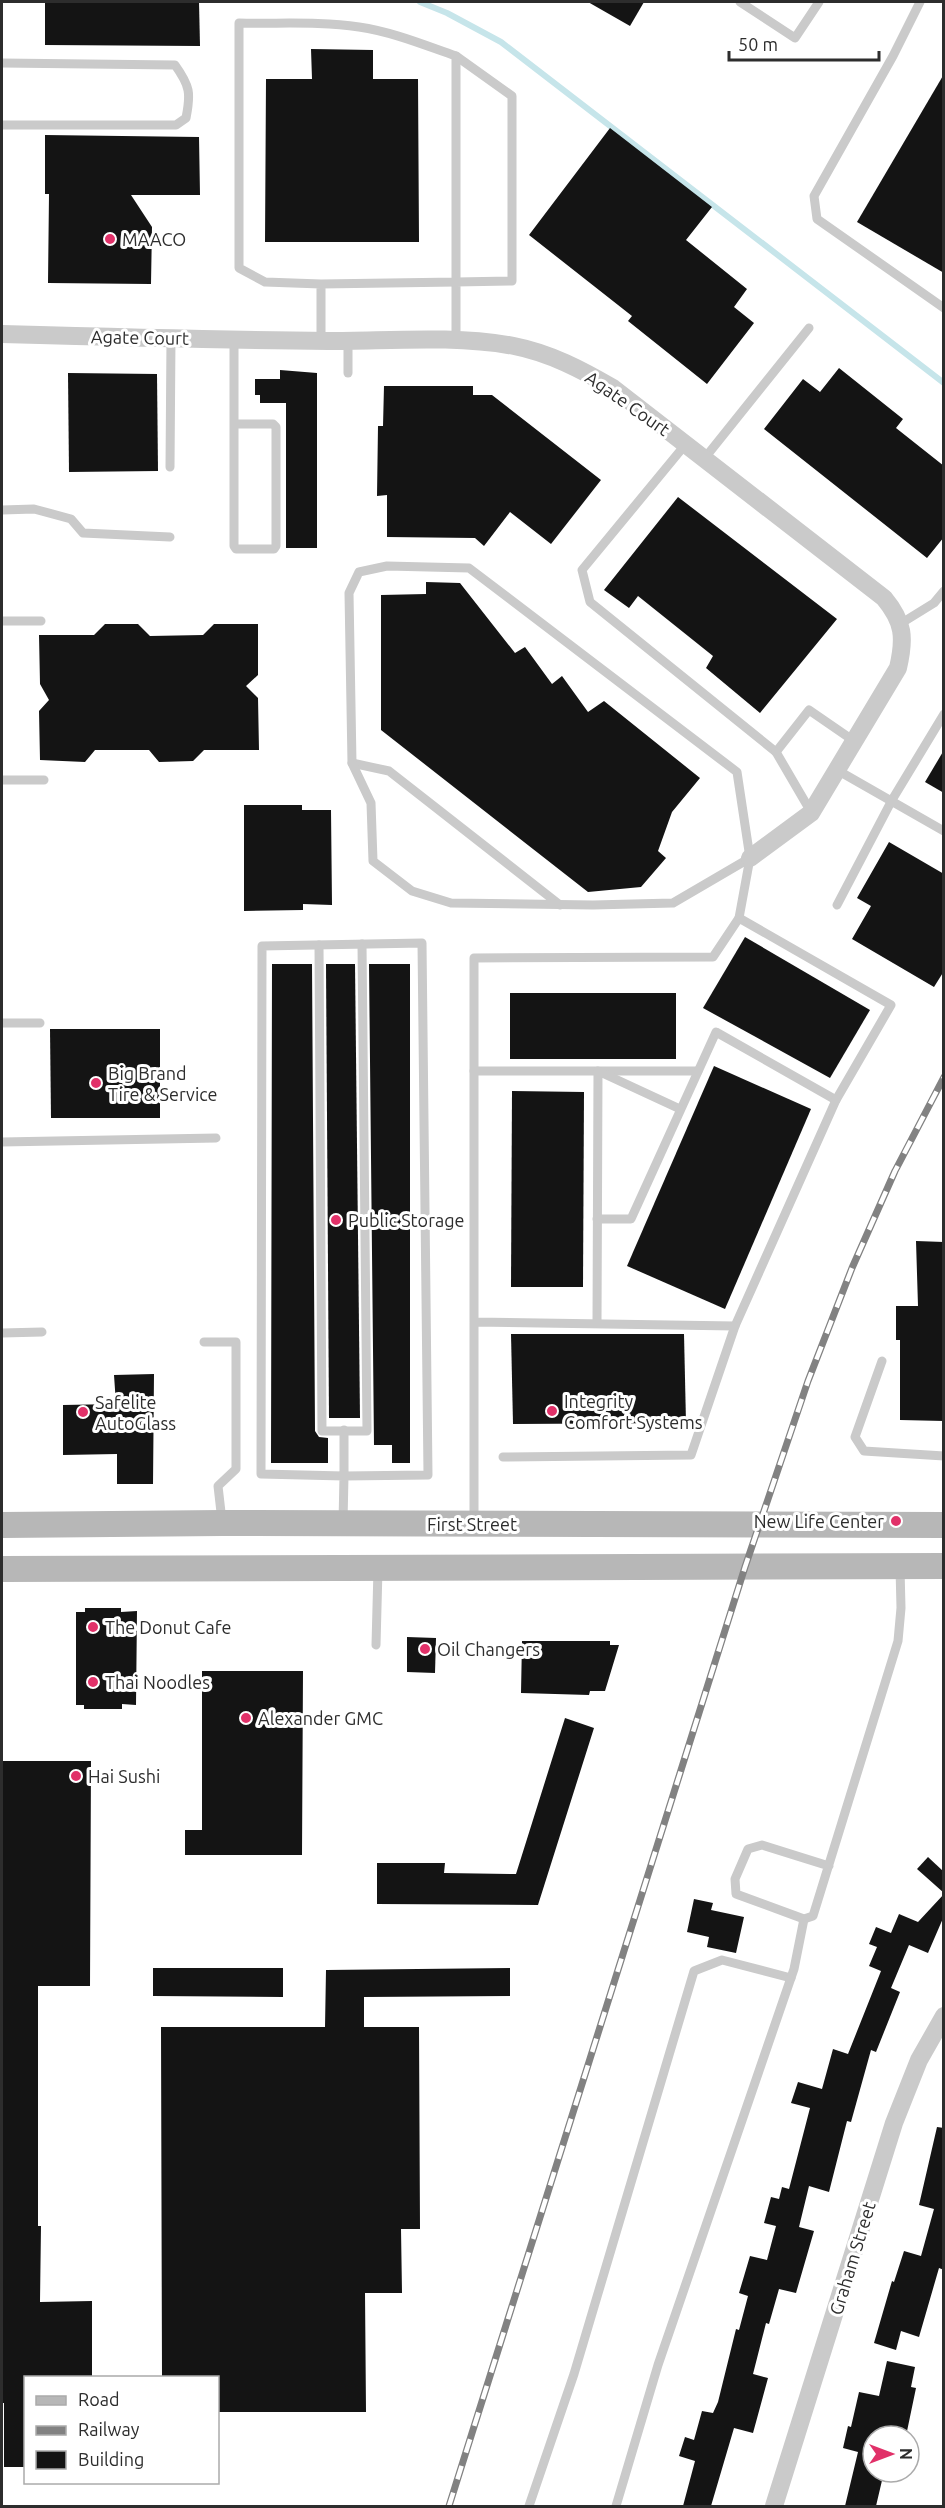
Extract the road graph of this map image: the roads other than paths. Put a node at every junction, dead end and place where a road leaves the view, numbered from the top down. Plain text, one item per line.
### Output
1 (740, 2) edge
2 (819, 2) edge
3 (920, 2) edge
4 (456, 56) junction
5 (2, 63) edge
6 (2, 125) edge
7 (456, 282) junction
8 (321, 284) junction
9 (944, 308) edge
10 (809, 328) dead end
11 (2, 334) edge
12 (171, 338) junction
13 (234, 339) junction
14 (321, 341) junction
15 (348, 341) junction
16 (456, 341) junction
17 (348, 373) dead end
18 (234, 424) junction
19 (685, 445) junction
20 (704, 459) junction
21 (170, 467) dead end
22 (2, 510) edge
23 (170, 537) dead end
24 (944, 591) edge
25 (2, 621) edge
26 (41, 621) dead end
27 (900, 624) junction
28 (944, 714) edge
29 (854, 741) junction
30 (776, 752) junction
31 (352, 764) junction
32 (837, 770) junction
33 (2, 780) edge
34 (44, 780) dead end
35 (892, 800) junction
36 (811, 813) junction
37 (944, 831) edge
38 (750, 858) junction
39 (560, 904) junction
40 (837, 904) dead end
41 (739, 918) junction
42 (362, 944) junction
43 (319, 945) junction
44 (2, 1023) edge
45 (40, 1023) dead end
46 (474, 1071) junction
47 (598, 1071) junction
48 (698, 1071) junction
49 (836, 1100) junction
50 (680, 1109) junction
51 (216, 1138) dead end
52 (2, 1142) edge
53 (597, 1219) junction
54 (474, 1322) junction
55 (597, 1323) junction
56 (735, 1326) junction
57 (42, 1332) dead end
58 (2, 1333) edge
59 (204, 1342) dead end
60 (882, 1361) dead end
61 (344, 1430) junction
62 (944, 1456) edge
63 (503, 1457) dead end
64 (344, 1476) junction
65 (222, 1523) junction
66 (343, 1524) junction
67 (474, 1524) junction
68 (2, 1525) edge
69 (944, 1525) edge
70 (900, 1566) junction
71 (944, 1566) edge
72 (2, 1569) edge
73 (378, 1569) junction
74 (376, 1645) dead end
75 (829, 1866) junction
76 (804, 1919) junction
77 (791, 1978) junction
78 (944, 2016) edge
79 (529, 2506) edge
80 (616, 2506) edge
81 (774, 2506) edge

1 - 2 lane
3 - 9 lane
4 - 7 lane
4 - 7 lane
4 - 8 lane
5 - 6 lane
7 - 8 lane
7 - 16 lane
8 - 14 lane
10 - 20 lane
11 - 12 street, Agate Court
12 - 13 street, Agate Court
12 - 21 lane
13 - 14 street, Agate Court
13 - 18 lane
14 - 15 street, Agate Court
15 - 16 street, Agate Court
15 - 17 lane
16 - 19 street, Agate Court
18 - 18 lane
19 - 20 street, Agate Court
19 - 30 lane
20 - 27 street, Agate Court
22 - 23 lane
24 - 27 lane
25 - 26 lane
27 - 29 street, Agate Court
28 - 35 lane
29 - 30 lane
29 - 32 street, Agate Court
30 - 36 lane
31 - 38 lane
31 - 39 lane
31 - 39 lane
32 - 35 lane
32 - 36 street, Agate Court
33 - 34 lane
35 - 37 lane
35 - 40 lane
36 - 38 street, Agate Court
38 - 39 lane
38 - 41 lane
41 - 46 lane
41 - 49 lane
42 - 43 lane
42 - 61 lane
42 - 64 lane
43 - 61 lane
43 - 64 lane
44 - 45 lane
46 - 47 lane
46 - 54 lane
47 - 48 lane
47 - 50 lane
47 - 53 lane
48 - 49 lane
48 - 50 lane
49 - 56 lane
50 - 53 lane
51 - 52 lane
53 - 55 lane
54 - 55 lane
54 - 67 lane
55 - 56 lane
56 - 63 lane
57 - 58 lane
59 - 65 lane
60 - 62 lane
61 - 64 lane
64 - 66 lane
65 - 66 main road, First Street
65 - 68 main road, First Street
66 - 67 main road, First Street
67 - 69 main road, First Street
70 - 71 main road
70 - 73 main road
70 - 75 lane
72 - 73 main road
73 - 74 lane
75 - 76 lane
75 - 76 lane
76 - 77 lane
77 - 79 lane
77 - 80 lane
78 - 81 street, Graham Street

